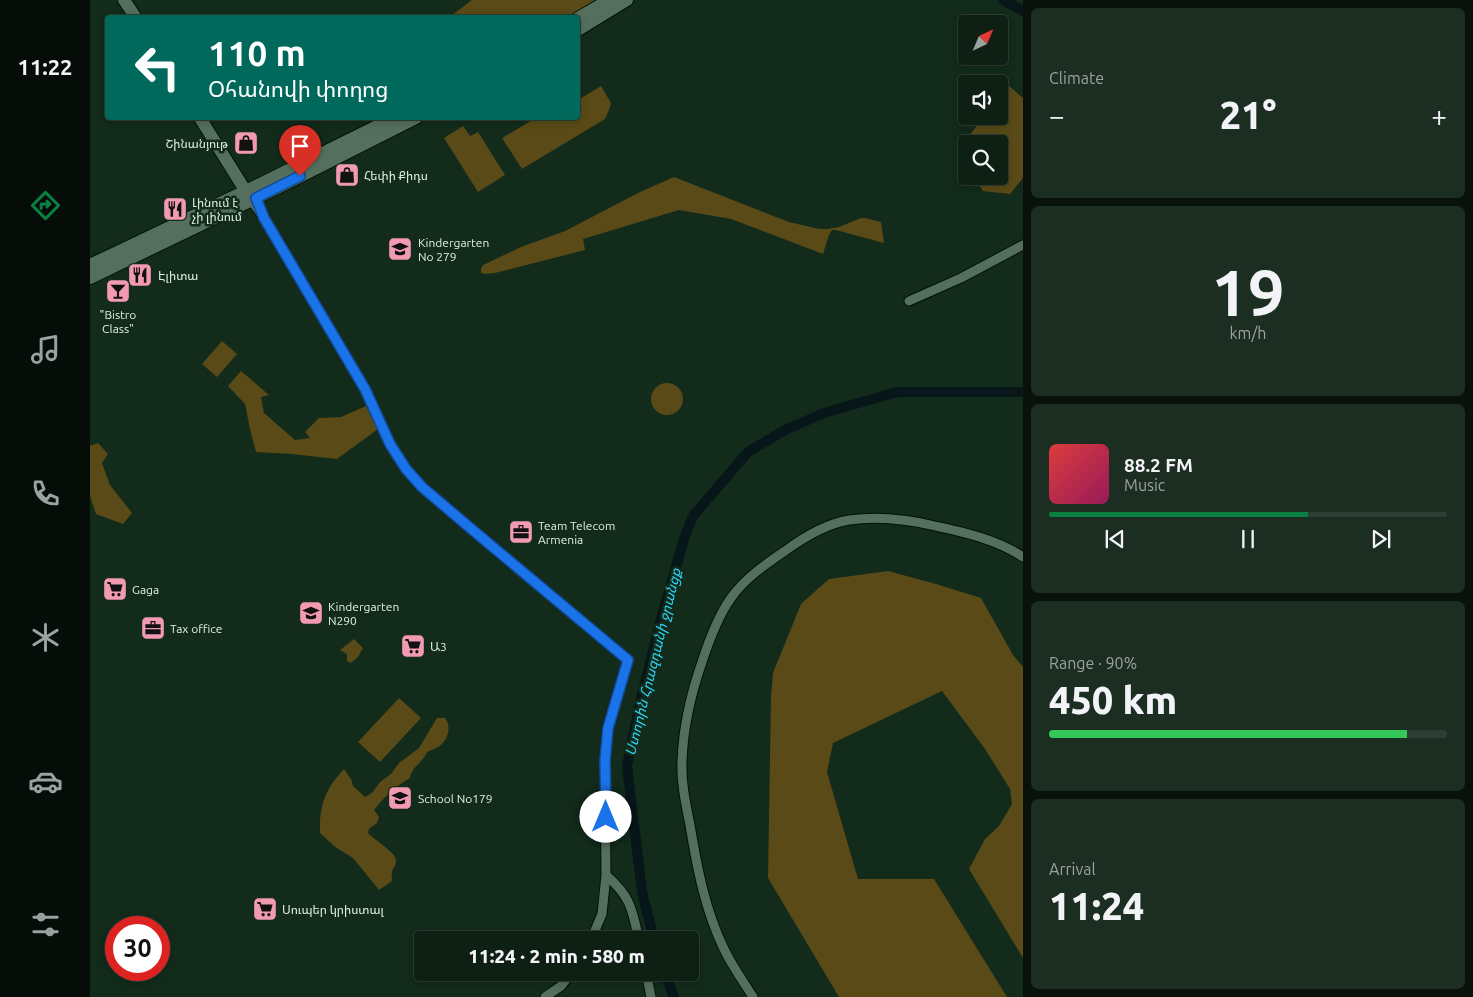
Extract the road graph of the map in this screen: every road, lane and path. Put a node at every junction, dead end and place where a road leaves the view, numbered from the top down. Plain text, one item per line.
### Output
1 (124, 0) edge
2 (130, 0) edge
3 (608, 0) edge
4 (627, 0) edge
5 (134, 15) edge
6 (140, 15) edge
7 (580, 17) edge
8 (580, 29) edge
9 (201, 120) edge
10 (206, 120) edge
11 (407, 120) edge
12 (389, 124) edge
13 (251, 194) junction
14 (1023, 245) edge
15 (90, 265) edge
16 (90, 278) edge
17 (909, 301) dead end
18 (1023, 557) edge
19 (606, 875) junction
20 (595, 931) edge
21 (637, 931) edge
22 (565, 981) edge
23 (648, 981) edge
24 (546, 997) edge
25 (651, 997) edge
26 (753, 997) edge

1 - 5 main road
2 - 6 main road
3 - 7 main road
4 - 8 main road
9 - 13 main road
10 - 13 main road
11 - 12 main road
12 - 13 main road
13 - 15 main road
13 - 16 main road
13 - 19 street
14 - 17 street
18 - 26 street
19 - 20 street
19 - 21 street
22 - 24 street
23 - 25 street

